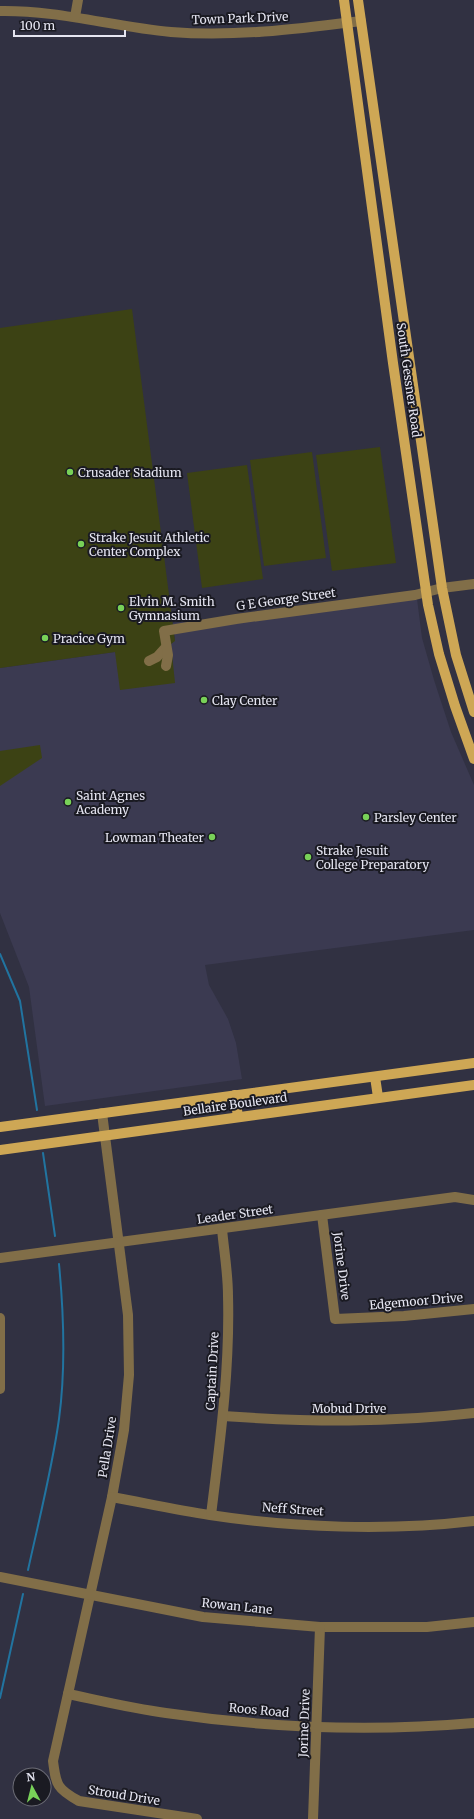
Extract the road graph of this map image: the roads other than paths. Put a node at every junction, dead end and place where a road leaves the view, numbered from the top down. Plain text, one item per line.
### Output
1 (78, 0) edge
2 (344, 0) edge
3 (358, 0) edge
4 (0, 11) edge
5 (75, 17) junction
6 (361, 21) junction
7 (346, 22) junction
8 (384, 182) junction
9 (369, 184) junction
10 (398, 282) junction
11 (382, 284) junction
12 (412, 378) junction
13 (395, 380) junction
14 (425, 476) junction
15 (409, 478) junction
16 (474, 584) edge
17 (442, 588) junction
18 (427, 592) junction
19 (166, 647) junction
20 (148, 661) dead end
21 (166, 666) dead end
22 (474, 712) edge
23 (474, 759) edge
24 (474, 1063) edge
25 (375, 1076) junction
26 (474, 1085) edge
27 (235, 1095) junction
28 (378, 1097) junction
29 (102, 1113) junction
30 (238, 1117) junction
31 (0, 1127) edge
32 (105, 1136) junction
33 (0, 1150) edge
34 (474, 1200) edge
35 (322, 1215) junction
36 (222, 1228) junction
37 (119, 1242) junction
38 (0, 1258) edge
39 (474, 1309) edge
40 (0, 1318) edge
41 (335, 1319) joint
42 (0, 1389) edge
43 (474, 1413) edge
44 (223, 1416) junction
45 (112, 1497) junction
46 (211, 1515) junction
47 (474, 1521) edge
48 (0, 1577) edge
49 (90, 1596) junction
50 (474, 1622) edge
51 (320, 1627) junction
52 (68, 1694) junction
53 (474, 1723) edge
54 (317, 1728) junction
55 (55, 1780) joint
56 (197, 1819) edge
57 (313, 1819) edge

1 - 5 street
2 - 7 main road, South Gessner Road
3 - 6 main road, South Gessner Road
4 - 5 street, Town Park Drive
5 - 7 street, Town Park Drive
6 - 7 street, Town Park Drive
6 - 8 main road, South Gessner Road
7 - 9 main road, South Gessner Road
8 - 9 main road
8 - 10 main road, South Gessner Road
9 - 11 main road, South Gessner Road
10 - 11 main road
10 - 12 main road, South Gessner Road
11 - 13 main road, South Gessner Road
12 - 13 main road
12 - 14 main road, South Gessner Road
13 - 15 main road, South Gessner Road
14 - 15 main road
14 - 17 main road, South Gessner Road
15 - 18 main road, South Gessner Road
16 - 17 street
17 - 18 street
17 - 22 main road, South Gessner Road
18 - 19 street, G E George Street
18 - 23 main road, South Gessner Road
19 - 20 street
19 - 21 street, G E George Street
24 - 25 main road, Bellaire Boulevard
25 - 27 main road, Bellaire Boulevard
25 - 28 main road
26 - 28 main road, Bellaire Boulevard
27 - 29 main road, Bellaire Boulevard
27 - 30 main road
28 - 30 main road, Bellaire Boulevard
29 - 31 main road, Bellaire Boulevard
29 - 32 street, Pella Drive
30 - 32 main road, Bellaire Boulevard
32 - 33 main road, Bellaire Boulevard
32 - 37 street, Pella Drive
34 - 35 street, Leader Street
35 - 36 street, Leader Street
35 - 41 street, Jorine Drive
36 - 37 street, Leader Street
36 - 44 street, Captain Drive
37 - 38 street, Leader Street
37 - 45 street, Pella Drive
39 - 41 street, Edgemoor Drive
40 - 42 street
43 - 44 street, Mobud Drive
44 - 46 street, Captain Drive
45 - 46 street, Neff Street
45 - 49 street, Pella Drive
46 - 47 street, Neff Street
48 - 49 street, Rowan Lane
49 - 51 street, Rowan Lane
49 - 52 street, Pella Drive
50 - 51 street, Rowan Lane
51 - 54 street, Jorine Drive
52 - 54 street, Roos Road
52 - 55 street, Pella Drive
53 - 54 street, Roos Road
54 - 57 street, Jorine Drive
55 - 56 street, Stroud Drive

